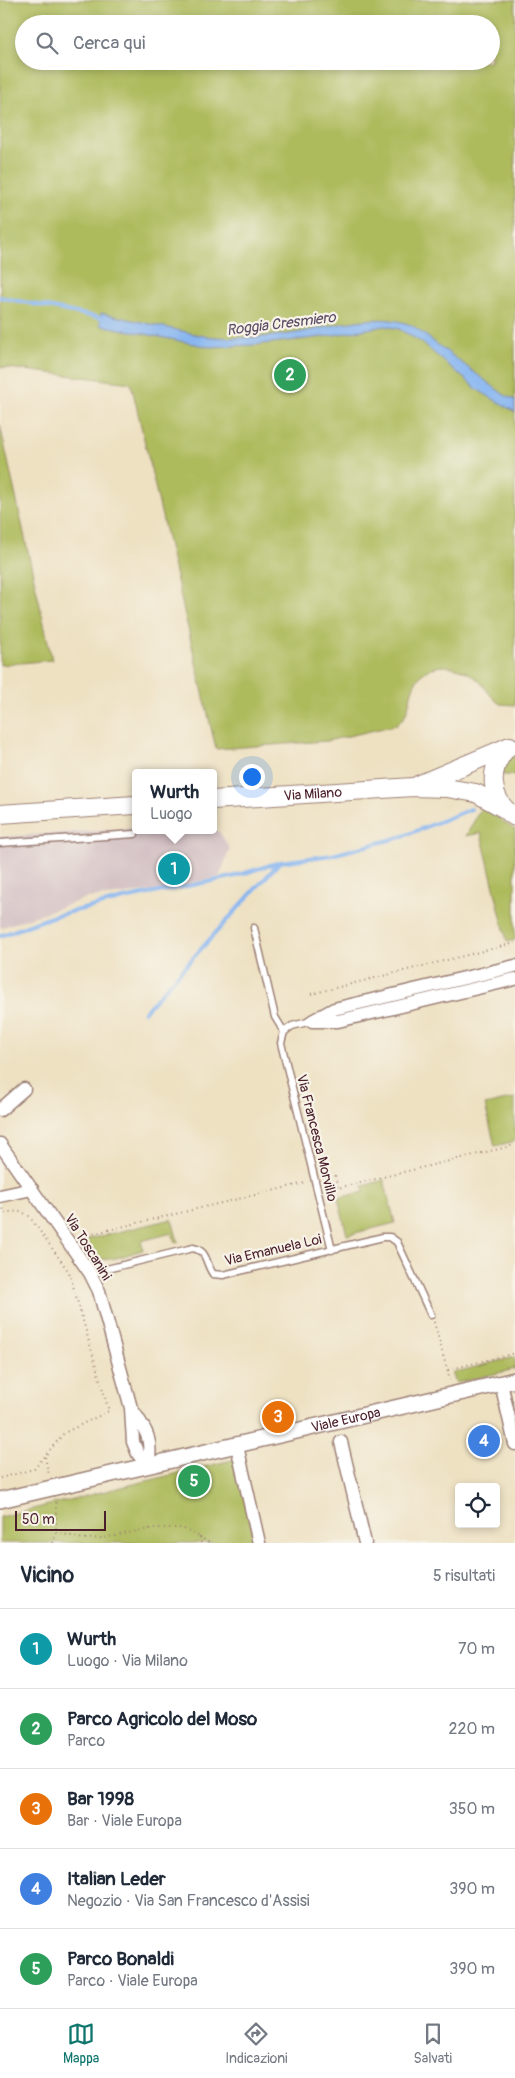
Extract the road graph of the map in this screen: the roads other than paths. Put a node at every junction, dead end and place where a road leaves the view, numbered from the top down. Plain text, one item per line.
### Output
1 (512, 744) edge
2 (413, 788) junction
3 (217, 800) edge
4 (132, 805) edge
5 (509, 812) edge
6 (0, 814) edge
7 (135, 834) dead end
8 (0, 843) edge
9 (254, 928) dead end
10 (515, 966) edge
11 (515, 979) edge
12 (449, 981) junction
13 (410, 991) junction
14 (452, 994) junction
15 (413, 1004) junction
16 (312, 1021) junction
17 (284, 1032) junction
18 (24, 1090) dead end
19 (0, 1110) edge
20 (0, 1144) edge
21 (32, 1189) junction
22 (1, 1200) edge
23 (332, 1250) junction
24 (90, 1273) junction
25 (431, 1315) road end
26 (508, 1382) edge
27 (341, 1442) dead end
28 (515, 1444) edge
29 (237, 1446) junction
30 (148, 1466) junction
31 (0, 1500) edge
32 (259, 1543) edge
33 (365, 1543) edge

1 - 2 main road, Via Milano
1 - 5 main road, Via Milano
2 - 3 main road, Via Milano
2 - 5 main road, Via Milano
4 - 6 main road
7 - 8 lane
9 - 17 lane
10 - 12 street
11 - 14 street
12 - 13 street
12 - 14 street
13 - 15 street
13 - 16 street
14 - 15 street
15 - 16 street
16 - 17 lane
17 - 23 lane, Via Francesca Morvillo
18 - 19 street
20 - 21 street, Via Toscanini
21 - 22 street
21 - 24 street, Via Toscanini
23 - 24 lane, Via Emanuela Loi
23 - 25 lane, Via Emanuela Loi
24 - 30 street, Via Toscanini
26 - 28 street
26 - 29 street, Viale Europa
27 - 33 street
29 - 30 street, Viale Europa
29 - 32 street
30 - 31 street, Viale Europa

